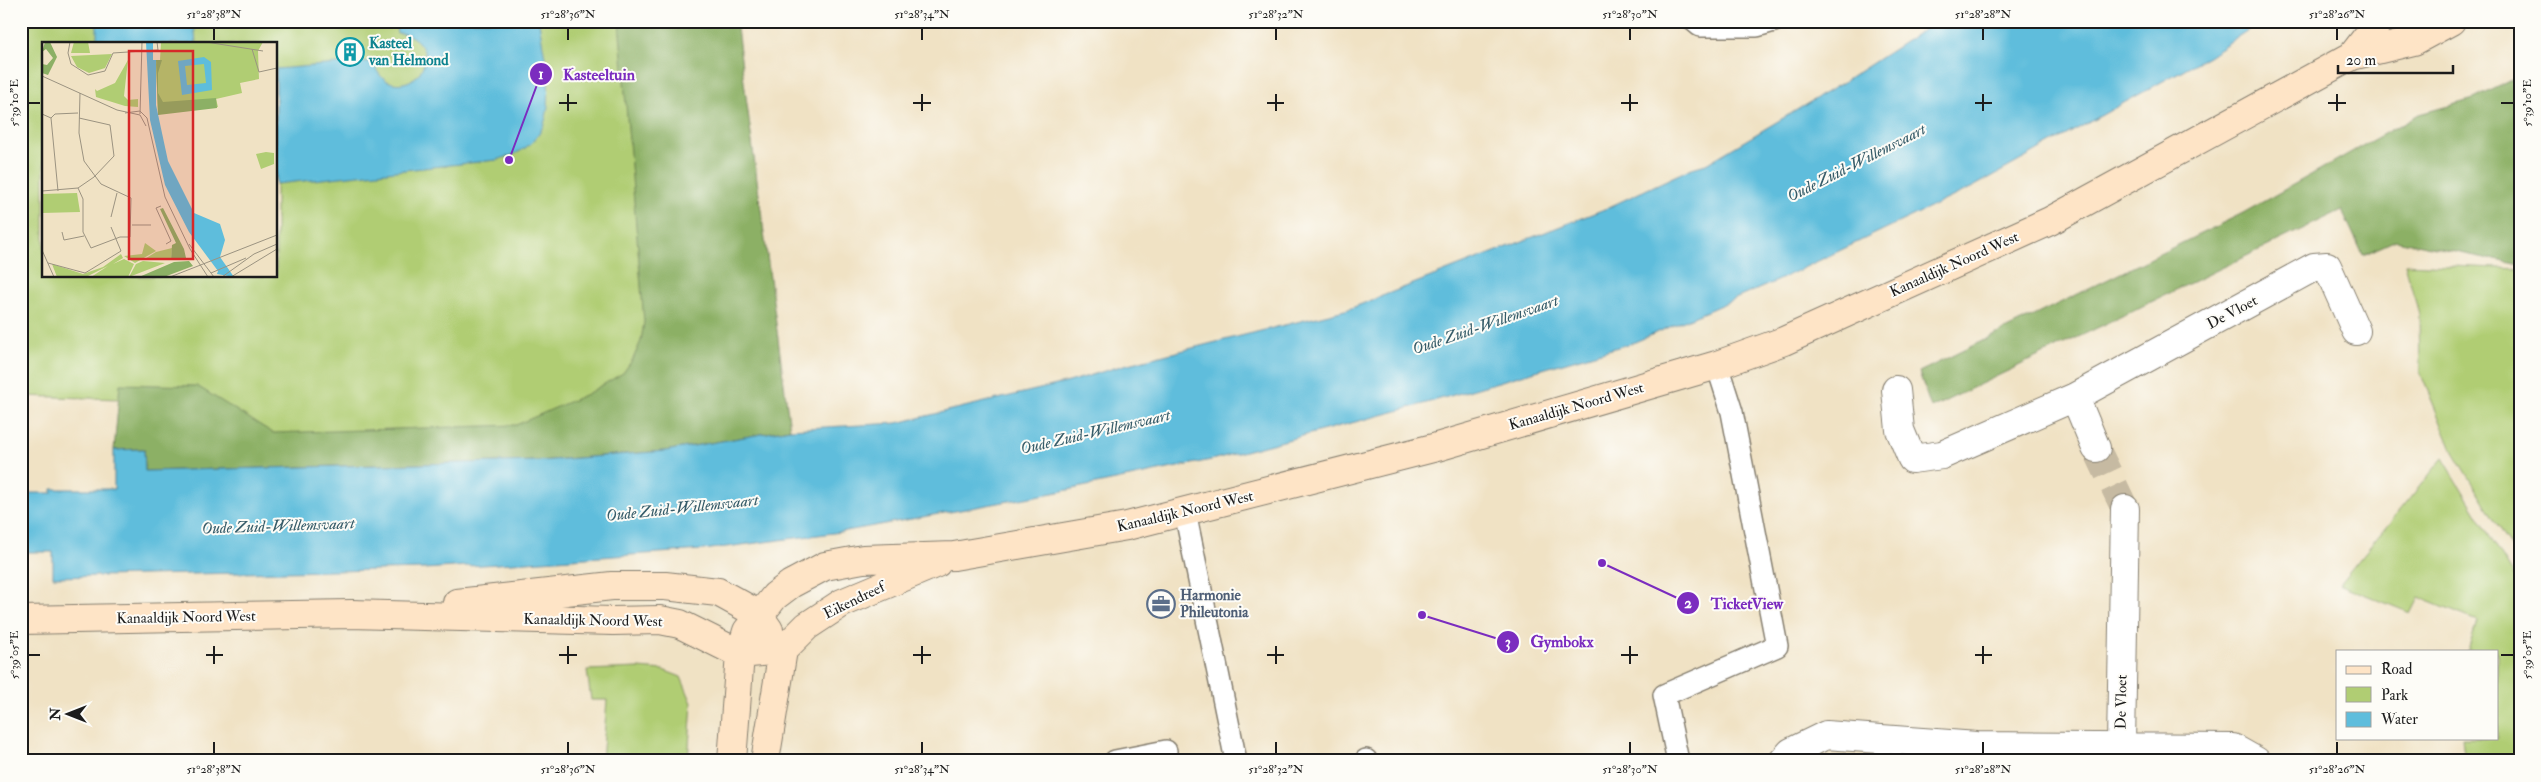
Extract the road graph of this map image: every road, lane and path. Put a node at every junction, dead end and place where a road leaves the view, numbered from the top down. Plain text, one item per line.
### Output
1 (1694, 21) edge
2 (1774, 21) edge
3 (2378, 21) edge
4 (2451, 21) edge
5 (2352, 56) junction
6 (2356, 331) dead end
7 (1717, 365) junction
8 (1896, 390) dead end
9 (2075, 397) junction
10 (2096, 448) tunnel mouth
11 (2125, 509) tunnel mouth
12 (1185, 512) junction
13 (954, 556) junction
14 (351, 614) junction
15 (758, 614) junction
16 (21, 620) edge
17 (783, 650) junction
18 (740, 654) junction
19 (2120, 745) junction
20 (1166, 751) dead end
21 (1787, 756) edge
22 (732, 761) edge
23 (764, 761) edge
24 (1115, 761) edge
25 (1236, 761) edge
26 (1678, 761) edge
27 (2256, 761) edge

1 - 2 lane
3 - 5 street, Kanaaldijk Noord West
4 - 5 street, Kanaaldijk Noord West
5 - 7 street, Kanaaldijk Noord West
6 - 9 street, De Vloet
7 - 12 street, Kanaaldijk Noord West
7 - 26 lane
8 - 9 street, De Vloet
9 - 10 street
11 - 19 street, De Vloet
12 - 13 street, Kanaaldijk Noord West
12 - 25 lane
13 - 15 street, Kanaaldijk Noord West
13 - 17 street, Eikendreef
14 - 15 street, Kanaaldijk Noord West
14 - 16 street, Kanaaldijk Noord West
14 - 18 street, Kanaaldijk Noord West
15 - 17 street, Kanaaldijk Noord West
15 - 18 street
17 - 18 street
17 - 23 street
18 - 22 street
19 - 21 street
19 - 27 street
20 - 24 lane

